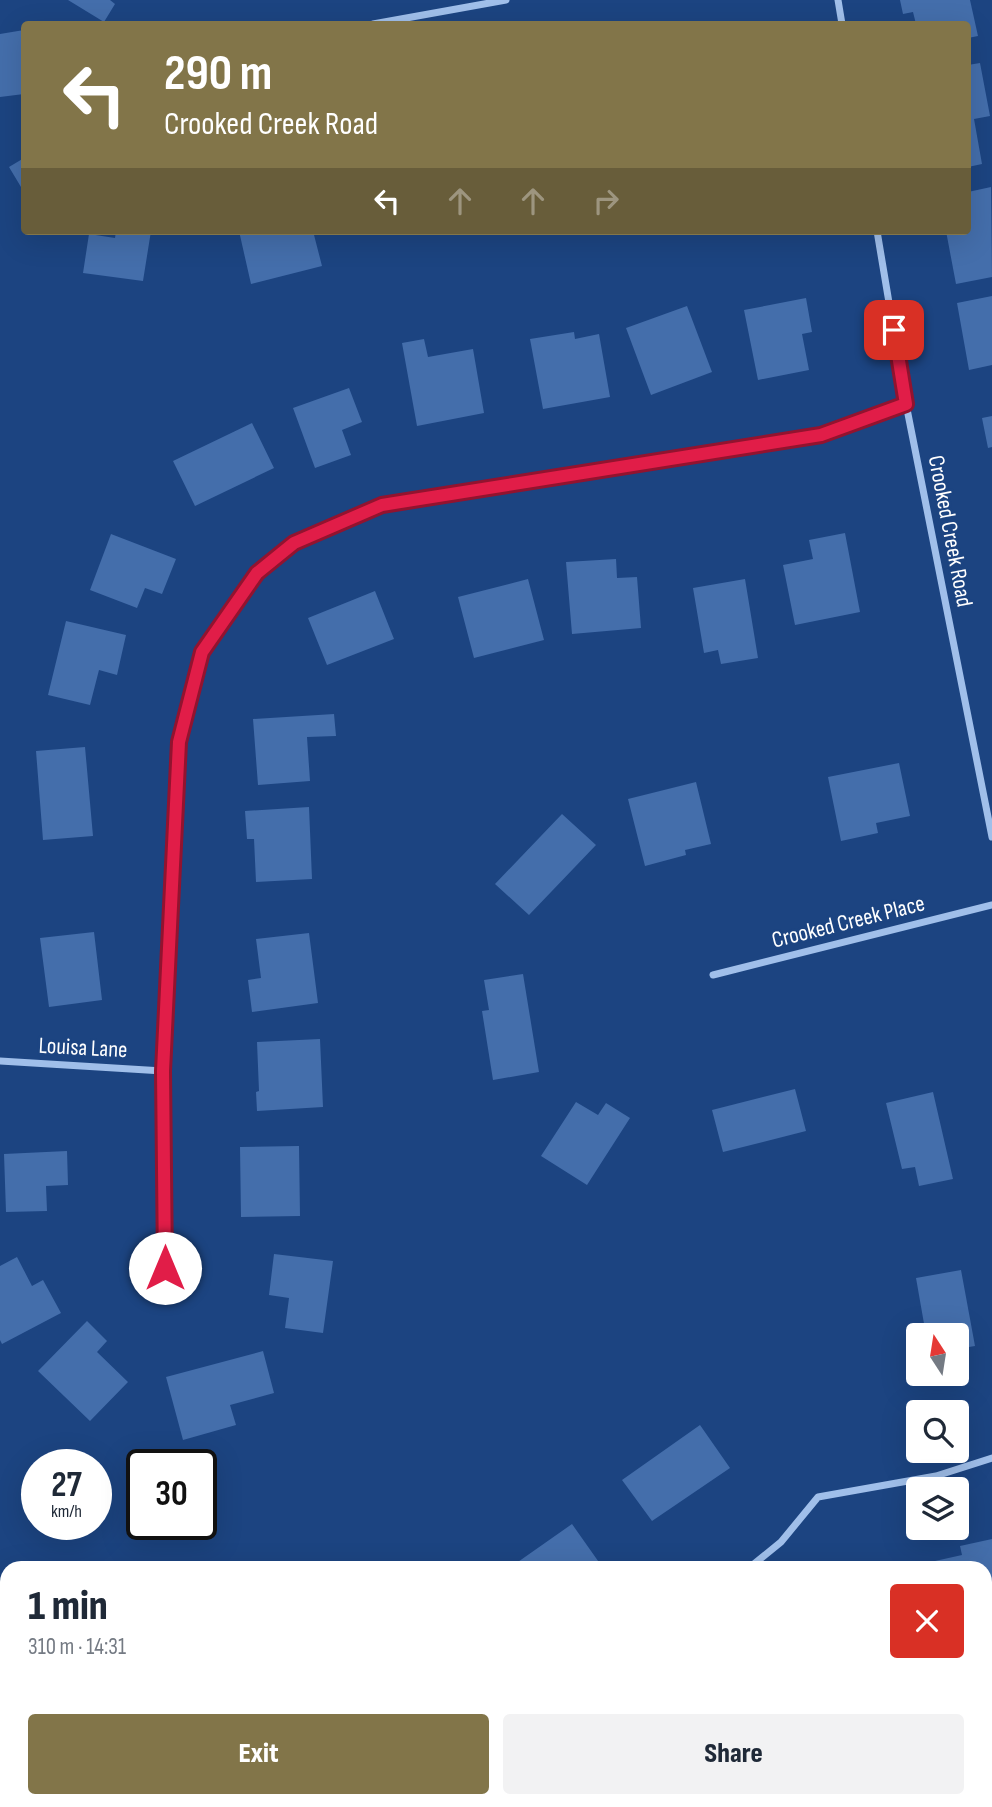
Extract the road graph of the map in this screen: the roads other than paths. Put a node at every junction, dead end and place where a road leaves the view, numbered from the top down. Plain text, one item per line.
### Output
1 (506, 0) edge
2 (838, 0) edge
3 (390, 21) edge
4 (842, 21) edge
5 (878, 235) edge
6 (906, 404) junction
7 (992, 837) edge
8 (992, 905) edge
9 (713, 975) dead end
10 (0, 1061) edge
11 (163, 1071) junction
12 (165, 1268) dead end
13 (992, 1458) edge
14 (758, 1561) edge

1 - 3 street
2 - 4 street
5 - 6 street, Crooked Creek Road
6 - 7 street, Crooked Creek Road
6 - 11 street
8 - 9 street, Crooked Creek Place
10 - 11 street, Louisa Lane
11 - 12 street
13 - 14 street

